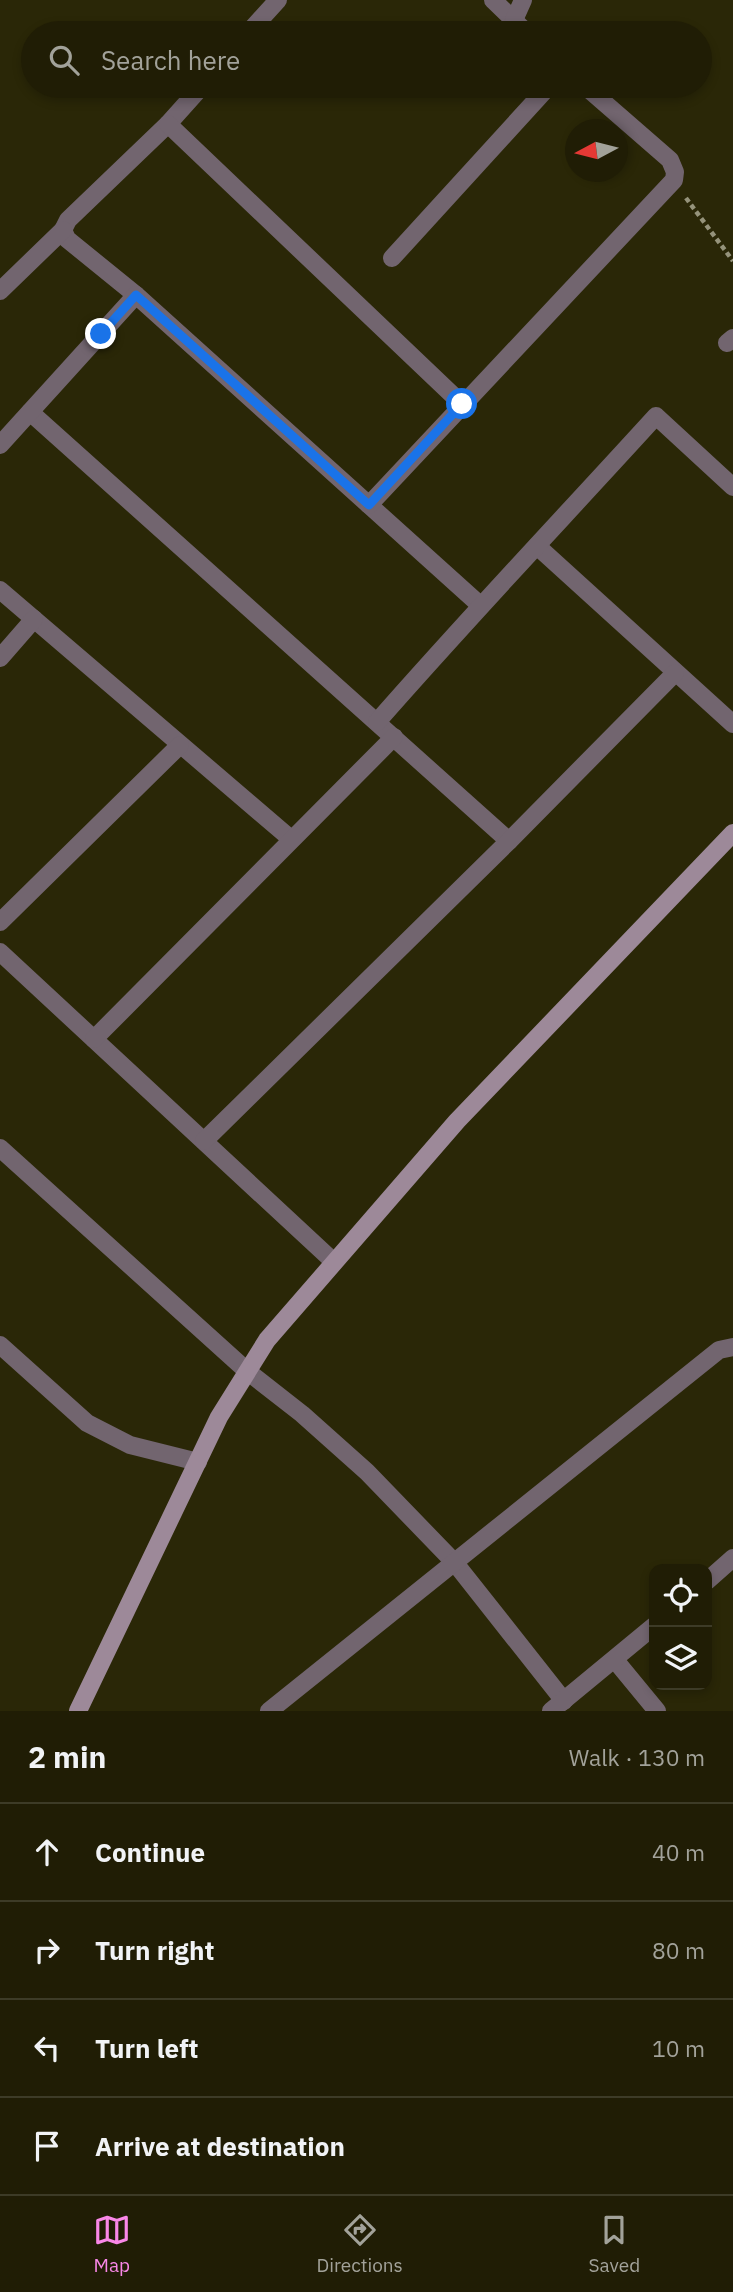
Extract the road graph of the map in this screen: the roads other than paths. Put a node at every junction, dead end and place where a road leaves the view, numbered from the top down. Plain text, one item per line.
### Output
1 (278, 0) edge
2 (493, 0) edge
3 (523, 0) edge
4 (514, 20) joint
5 (259, 21) edge
6 (191, 98) edge
7 (538, 98) edge
8 (599, 98) edge
9 (168, 124) junction
10 (63, 230) junction
11 (392, 258) dead end
12 (0, 291) edge
13 (136, 295) junction
14 (462, 404) junction
15 (30, 412) junction
16 (0, 445) edge
17 (733, 487) edge
18 (369, 505) junction
19 (537, 546) junction
20 (0, 590) edge
21 (480, 605) junction
22 (34, 619) junction
23 (0, 658) edge
24 (675, 673) junction
25 (377, 722) junction
26 (733, 724) edge
27 (394, 737) junction
28 (180, 745) junction
29 (733, 833) edge
30 (291, 839) junction
31 (509, 841) junction
32 (0, 922) edge
33 (0, 952) edge
34 (94, 1039) junction
35 (204, 1141) junction
36 (0, 1148) edge
37 (334, 1262) junction
38 (0, 1345) edge
39 (733, 1348) edge
40 (247, 1371) junction
41 (198, 1462) junction
42 (733, 1558) edge
43 (455, 1563) junction
44 (712, 1577) edge
45 (653, 1627) edge
46 (615, 1660) junction
47 (557, 1706) edge
48 (78, 1711) edge
49 (269, 1711) edge
50 (657, 1711) edge

1 - 5 street
2 - 4 street
3 - 4 street
6 - 9 street
7 - 11 street
8 - 14 street
9 - 10 street
9 - 14 street
10 - 12 street
10 - 13 street
13 - 15 street
13 - 18 street
14 - 18 street
15 - 16 street
15 - 25 street
17 - 19 street
18 - 21 street
19 - 21 street
19 - 24 street
20 - 22 street
21 - 25 street
22 - 23 street
22 - 28 street
24 - 26 street
24 - 31 street
25 - 27 street
27 - 30 street
27 - 31 street
28 - 30 street
28 - 32 street
29 - 37 street
30 - 34 street
31 - 35 street
33 - 34 street
34 - 35 street
35 - 37 street
36 - 40 street
37 - 40 street
38 - 41 street
39 - 43 street
40 - 41 street
40 - 43 street
41 - 48 street
42 - 44 street
43 - 47 street
43 - 49 street
45 - 46 street
46 - 47 street
46 - 50 street

